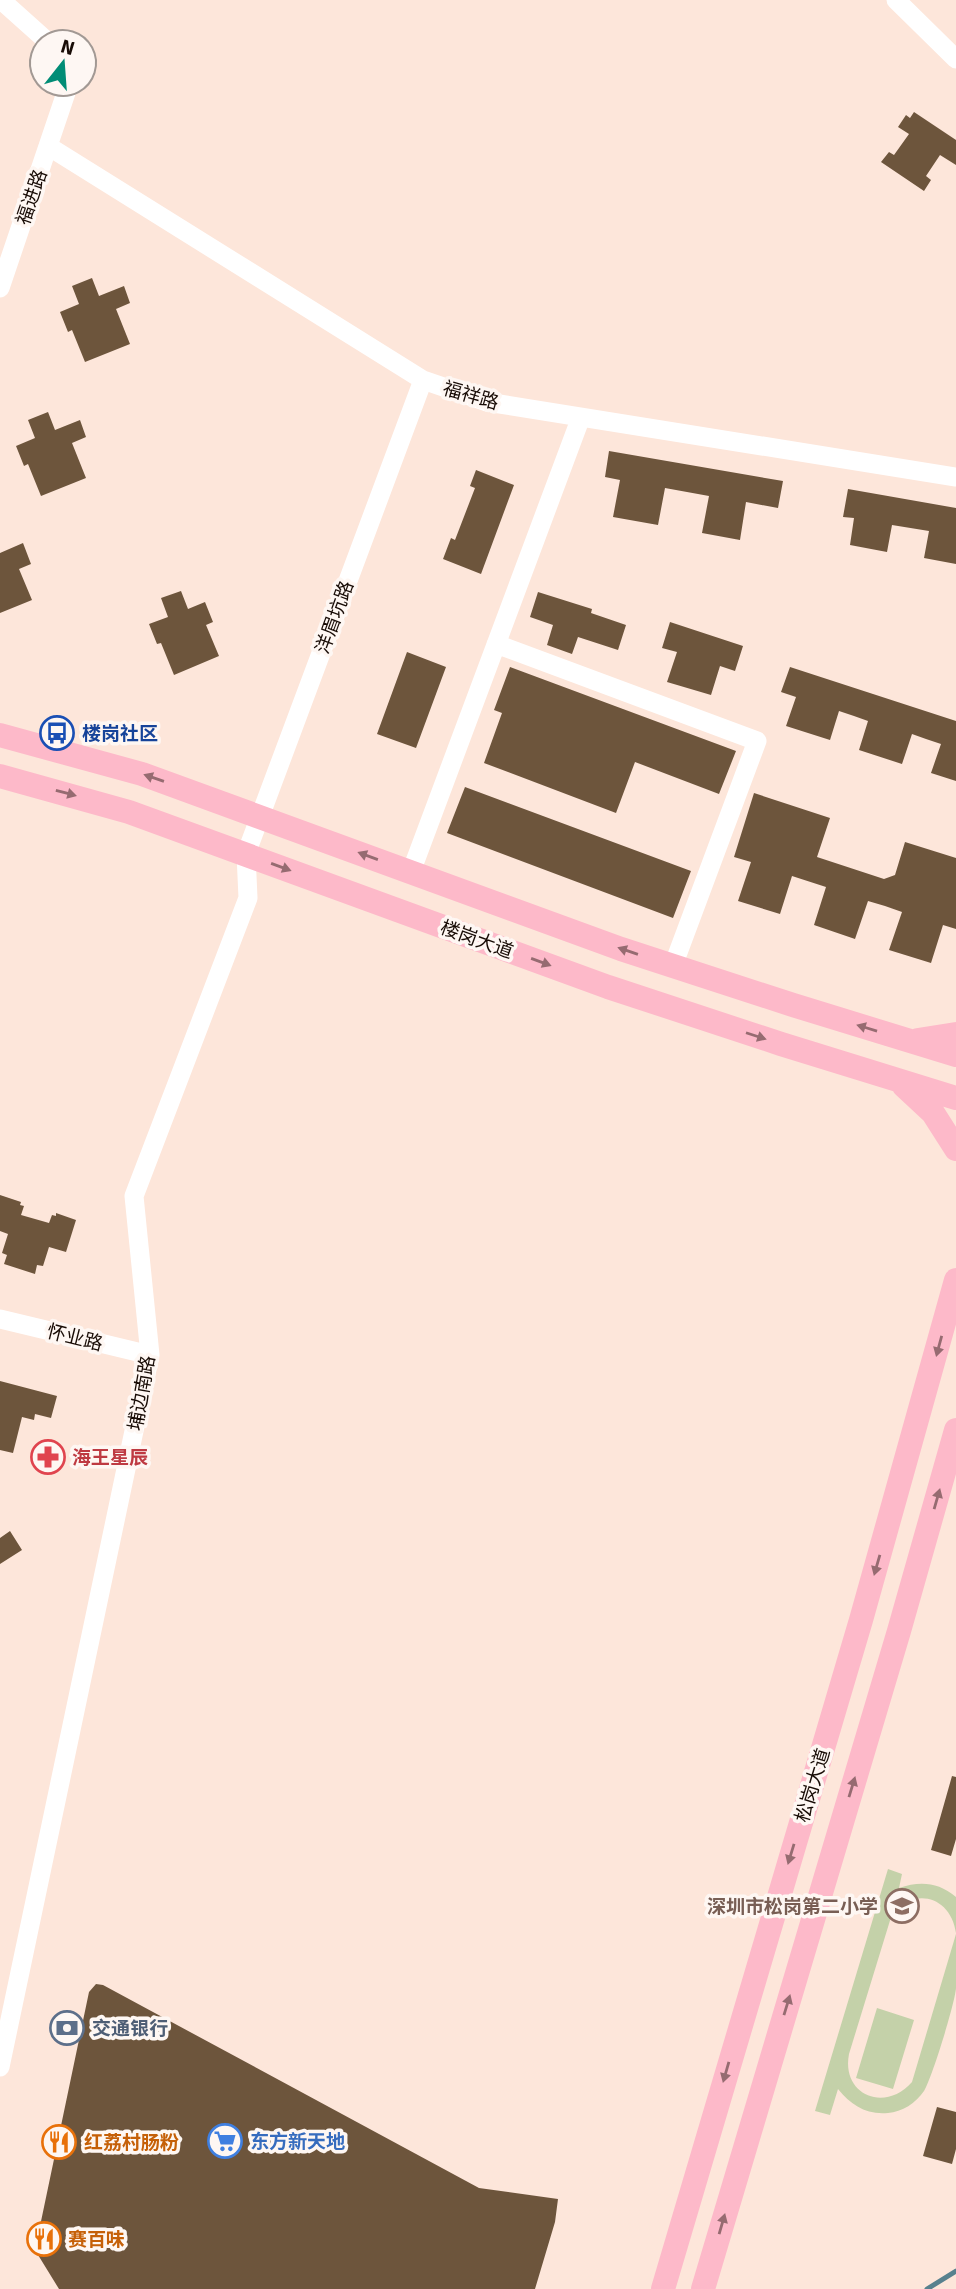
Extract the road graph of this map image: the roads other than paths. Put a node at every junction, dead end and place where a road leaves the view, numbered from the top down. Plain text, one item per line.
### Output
1 (1, 0) edge
2 (897, 0) edge
3 (32, 28) edge
4 (956, 59) edge
5 (64, 98) edge
6 (48, 146) junction
7 (0, 288) edge
8 (423, 380) junction
9 (580, 417) junction
10 (956, 477) edge
11 (496, 644) junction
12 (0, 735) edge
13 (0, 776) edge
14 (260, 816) junction
15 (246, 854) junction
16 (411, 872) junction
17 (673, 966) junction
18 (956, 1034) edge
19 (907, 1040) junction
20 (956, 1055) edge
21 (892, 1078) junction
22 (956, 1098) edge
23 (956, 1149) edge
24 (956, 1280) edge
25 (0, 1319) edge
26 (150, 1356) junction
27 (956, 1430) edge
28 (0, 2067) edge
29 (663, 2289) edge
30 (703, 2289) edge

1 - 3 street
2 - 4 street
5 - 6 street, 福进路
6 - 7 street, 福进路
6 - 8 street, 福祥路
8 - 9 street, 福祥路
8 - 14 street, 洋眉坑路
9 - 10 street, 福祥路
9 - 11 street
11 - 16 street
11 - 17 street
14 -> 12 main road
13 -> 15 main road, 楼岗大道
14 - 15 street, 洋眉坑路
16 -> 14 main road
15 -> 21 main road, 楼岗大道
15 - 26 street, 埔边南路
17 -> 16 main road
19 -> 17 main road
18 - 19 main road
19 - 20 main road
21 - 22 main road, 楼岗大道
21 - 23 main road
24 -> 29 main road, 松岗大道
25 - 26 street, 怀业路
26 - 28 street, 埔边南路
30 -> 27 main road, 松岗大道

